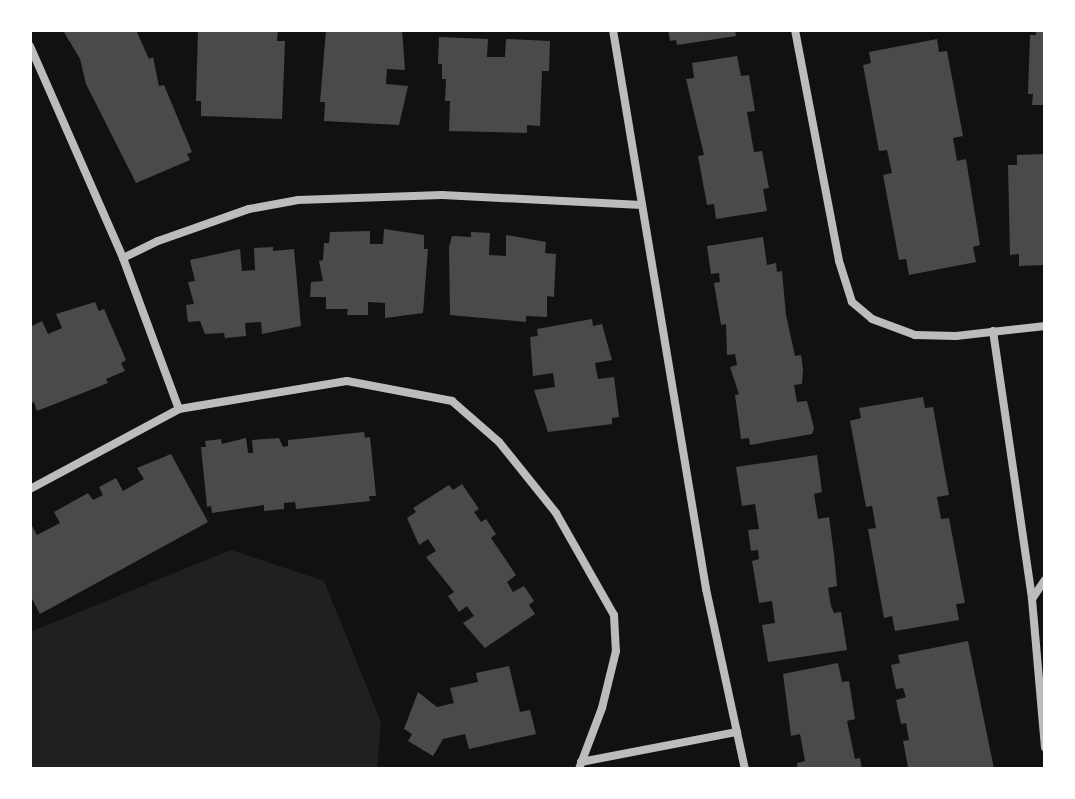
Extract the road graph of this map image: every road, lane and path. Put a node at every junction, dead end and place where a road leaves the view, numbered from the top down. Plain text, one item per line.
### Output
1 (613, 30) edge
2 (794, 30) edge
3 (30, 46) edge
4 (642, 206) junction
5 (124, 258) junction
6 (1045, 326) edge
7 (993, 332) junction
8 (179, 409) junction
9 (30, 489) edge
10 (1045, 580) edge
11 (1032, 599) junction
12 (737, 732) junction
13 (1045, 748) edge
14 (580, 766) edge
15 (745, 769) edge

1 - 4 lane
2 - 7 lane
3 - 5 lane
4 - 5 lane
4 - 12 lane
5 - 8 lane
6 - 7 lane
7 - 11 lane
8 - 9 lane
8 - 14 lane
10 - 11 lane
11 - 13 lane
12 - 14 lane
12 - 15 lane

